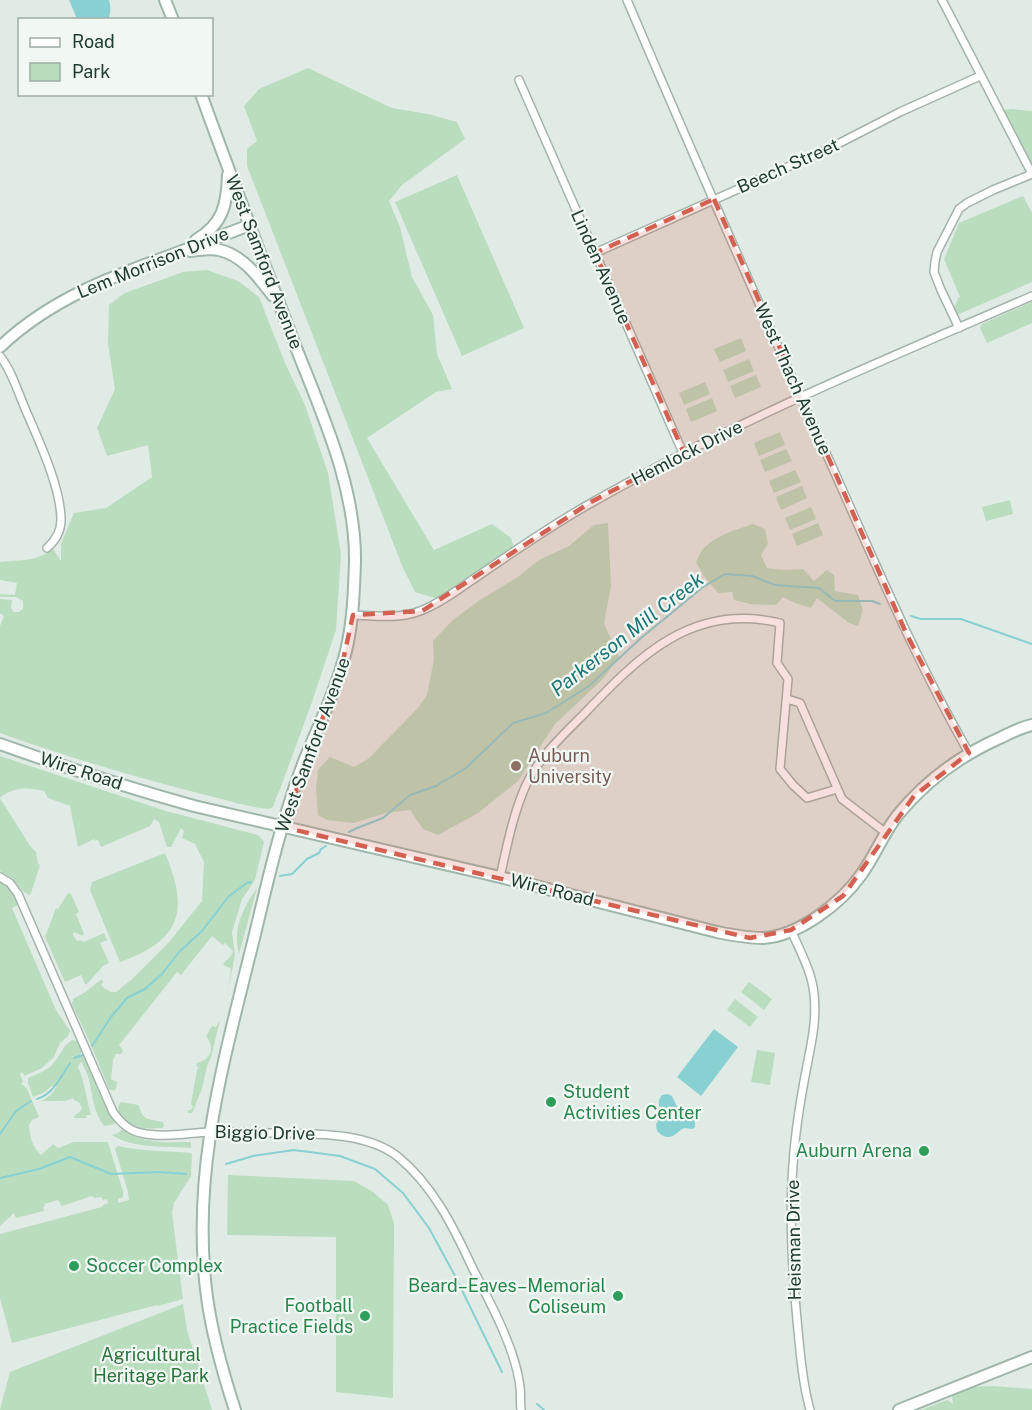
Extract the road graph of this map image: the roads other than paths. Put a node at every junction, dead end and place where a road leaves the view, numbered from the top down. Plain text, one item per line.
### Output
1 (165, 0) edge
2 (627, 0) edge
3 (942, 0) edge
4 (172, 18) edge
5 (980, 76) junction
6 (519, 80) dead end
7 (202, 96) edge
8 (228, 168) junction
9 (1032, 174) edge
10 (714, 199) junction
11 (250, 225) junction
12 (178, 252) junction
13 (595, 253) junction
14 (1032, 296) edge
15 (279, 304) junction
16 (959, 328) junction
17 (0, 347) edge
18 (0, 356) edge
19 (801, 397) junction
20 (683, 453) junction
21 (47, 548) dead end
22 (353, 615) junction
23 (787, 699) junction
24 (1032, 725) edge
25 (0, 744) edge
26 (969, 753) junction
27 (837, 789) junction
28 (283, 826) junction
29 (886, 833) junction
30 (0, 877) edge
31 (500, 877) junction
32 (791, 930) junction
33 (210, 1132) junction
34 (1032, 1357) edge
35 (235, 1410) edge
36 (520, 1410) edge
37 (810, 1410) edge
38 (899, 1410) edge

1 - 4 street
2 - 10 street, West Thach Avenue
3 - 5 street
5 - 9 street
5 - 10 street, Beech Street
6 - 13 street, Linden Avenue
7 - 8 street, West Samford Avenue
8 - 11 street, West Samford Avenue
8 - 12 street
9 - 16 street
10 - 13 street, Beech Street
10 - 19 street, West Thach Avenue
11 - 12 street, Lem Morrison Drive
11 - 15 street, West Samford Avenue
12 - 15 street
12 - 17 street, Lem Morrison Drive
13 - 20 street, Linden Avenue
14 - 16 street, Hemlock Drive
15 - 22 street, West Samford Avenue
16 - 19 street, Hemlock Drive
18 - 21 street
19 - 20 street, Hemlock Drive
19 - 26 street, West Thach Avenue
20 - 22 street, Hemlock Drive
22 - 28 street, West Samford Avenue
23 - 27 street
23 - 27 street
23 - 31 street
24 - 26 street, Wire Road
25 - 28 street, Wire Road
26 - 29 street, Wire Road
27 - 29 street
28 - 31 street, Wire Road
28 - 33 street, West Samford Avenue
29 - 32 street, Wire Road
30 - 33 street, Biggio Drive
31 - 32 street, Wire Road
32 - 37 street, Heisman Drive
33 - 35 street, West Samford Avenue
33 - 36 street, Biggio Drive
34 - 38 street

